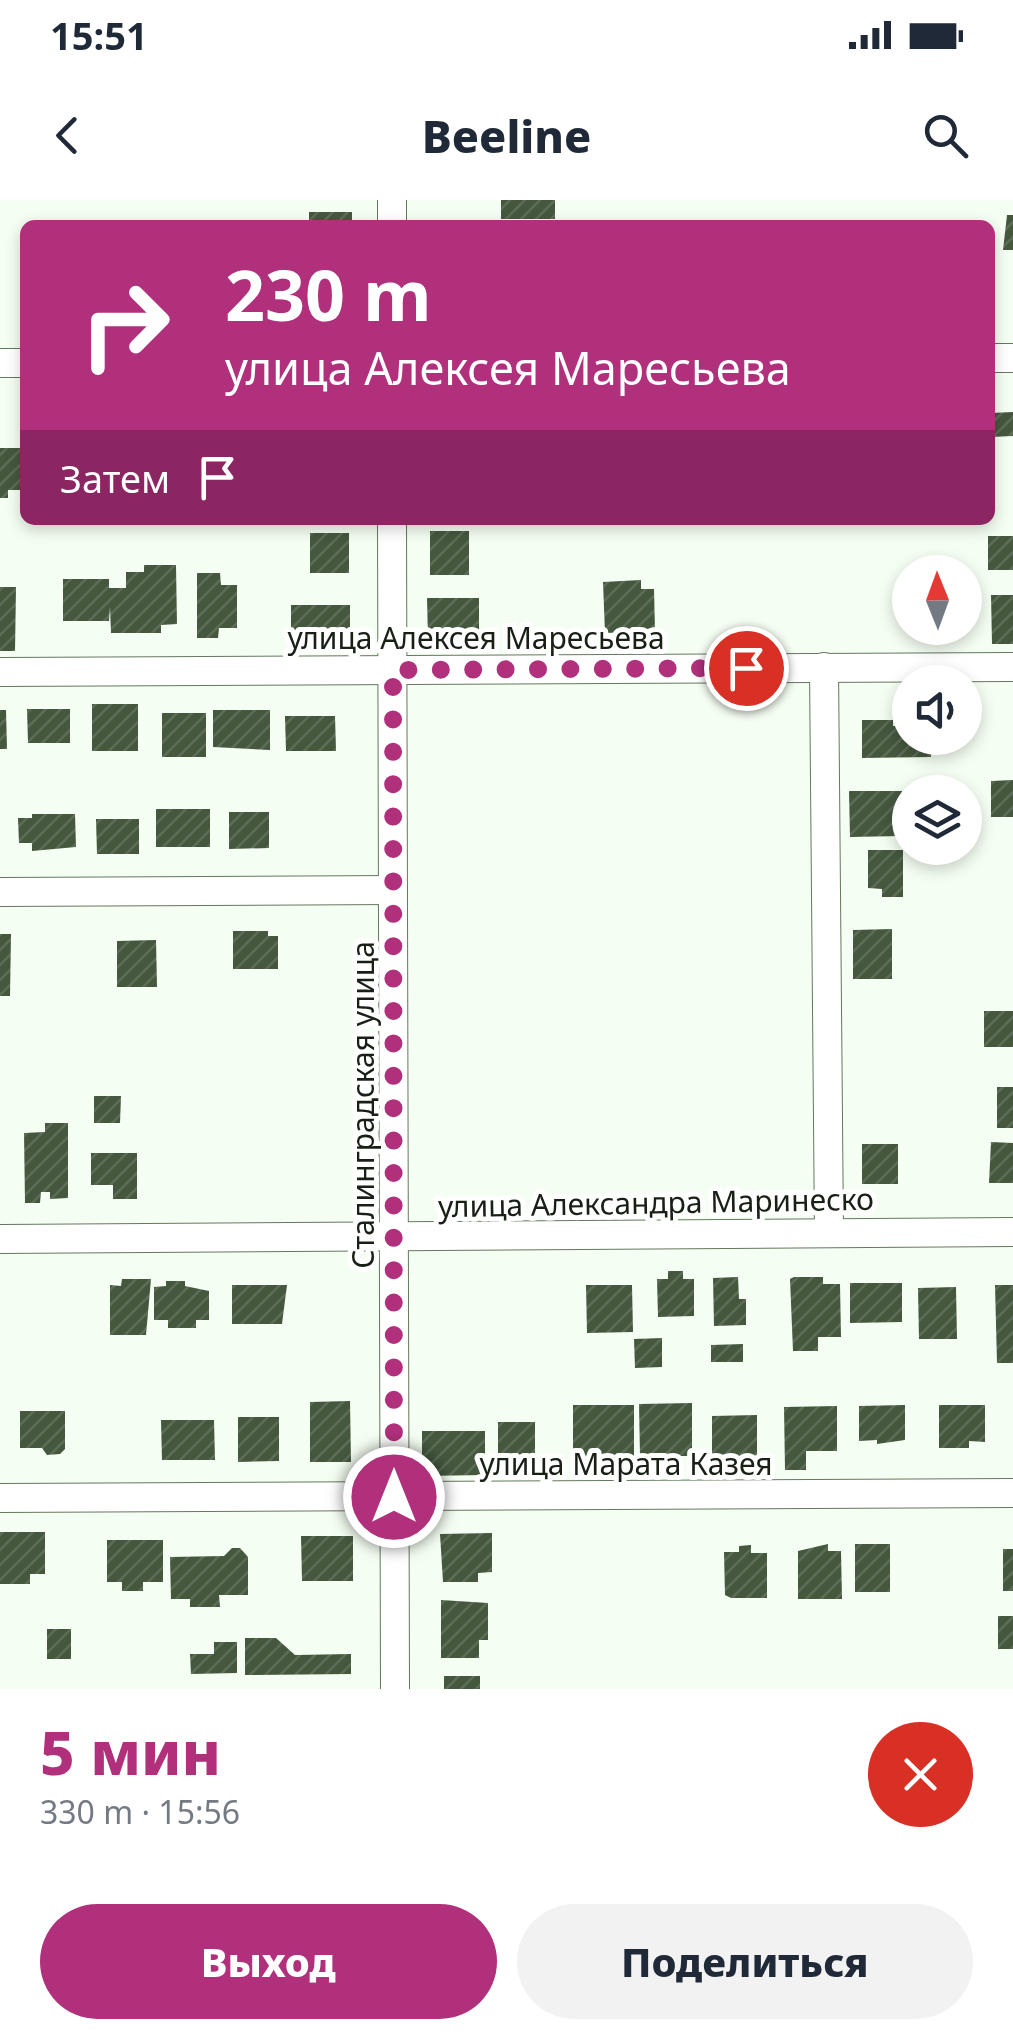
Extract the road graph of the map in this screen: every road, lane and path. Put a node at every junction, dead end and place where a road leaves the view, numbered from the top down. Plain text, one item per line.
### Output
1 (392, 525) edge
2 (824, 667) junction
3 (1013, 667) edge
4 (393, 670) junction
5 (0, 672) edge
6 (394, 890) junction
7 (0, 892) edge
8 (1013, 1232) edge
9 (829, 1233) junction
10 (0, 1238) edge
11 (395, 1238) junction
12 (1013, 1492) edge
13 (394, 1497) junction
14 (0, 1498) edge
15 (394, 1689) edge

1 - 4 street, Сталинградская улица
2 - 3 street, улица Алексея Маресьева
2 - 4 street, улица Алексея Маресьева
2 - 9 street
4 - 5 street, улица Алексея Маресьева
4 - 6 street, Сталинградская улица
6 - 7 street
6 - 11 street, Сталинградская улица
8 - 9 street, улица Александра Маринеско
9 - 11 street, улица Александра Маринеско
10 - 11 street, улица Александра Маринеско
11 - 13 street, Сталинградская улица
12 - 13 street, улица Марата Казея
13 - 14 street, улица Марата Казея
13 - 15 street, Сталинградская улица

